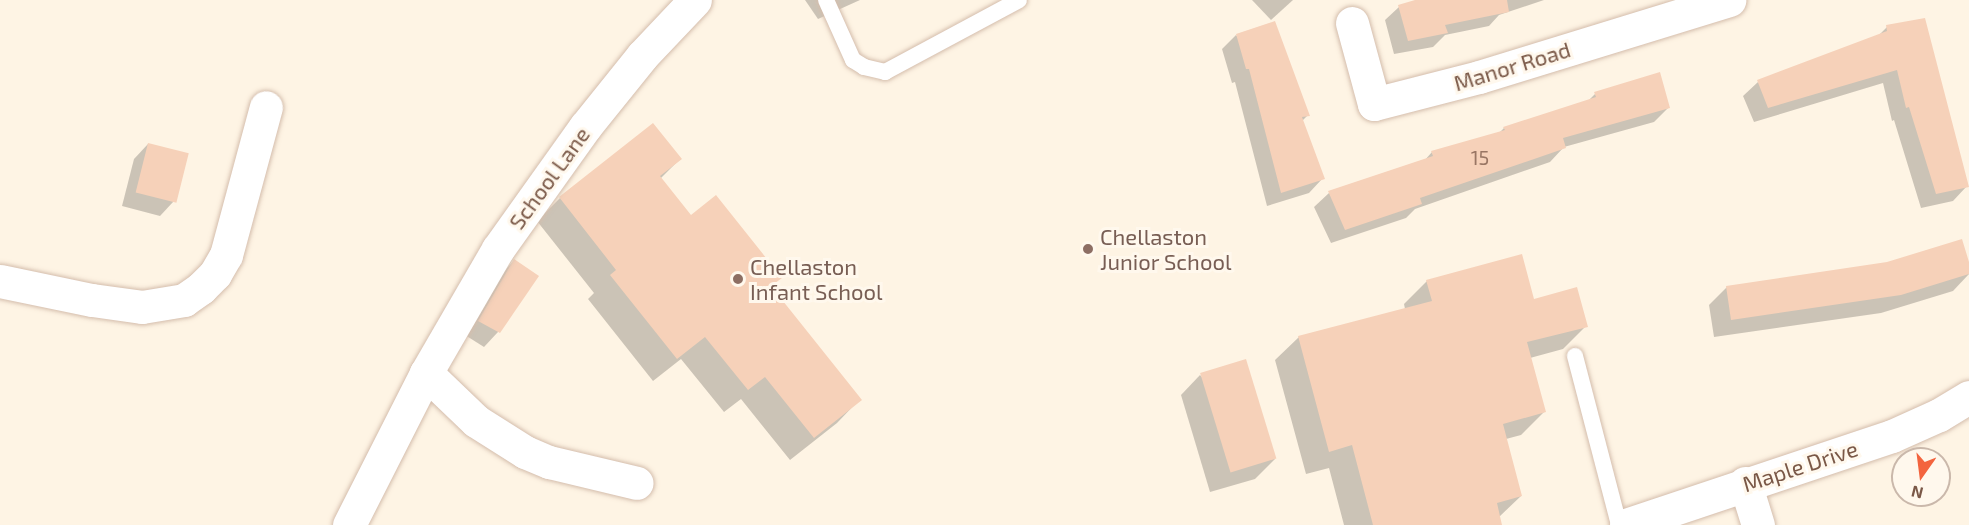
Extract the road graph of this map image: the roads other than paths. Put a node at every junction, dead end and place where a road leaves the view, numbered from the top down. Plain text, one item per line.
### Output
1 (695, 0) edge
2 (826, 0) edge
3 (1019, 0) edge
4 (1729, 0) edge
5 (1352, 23) dead end
6 (266, 107) dead end
7 (0, 281) edge
8 (1575, 356) dead end
9 (426, 373) junction
10 (1969, 397) edge
11 (636, 483) dead end
12 (1745, 483) junction
13 (349, 525) edge
14 (1619, 525) edge
15 (1626, 525) edge
16 (1758, 525) edge

1 - 9 street, School Lane
2 - 3 lane
4 - 5 street, Manor Road
6 - 7 street
8 - 14 lane
9 - 11 street
9 - 13 street, School Lane
10 - 12 street, Maple Drive
12 - 15 street, Maple Drive
12 - 16 street

